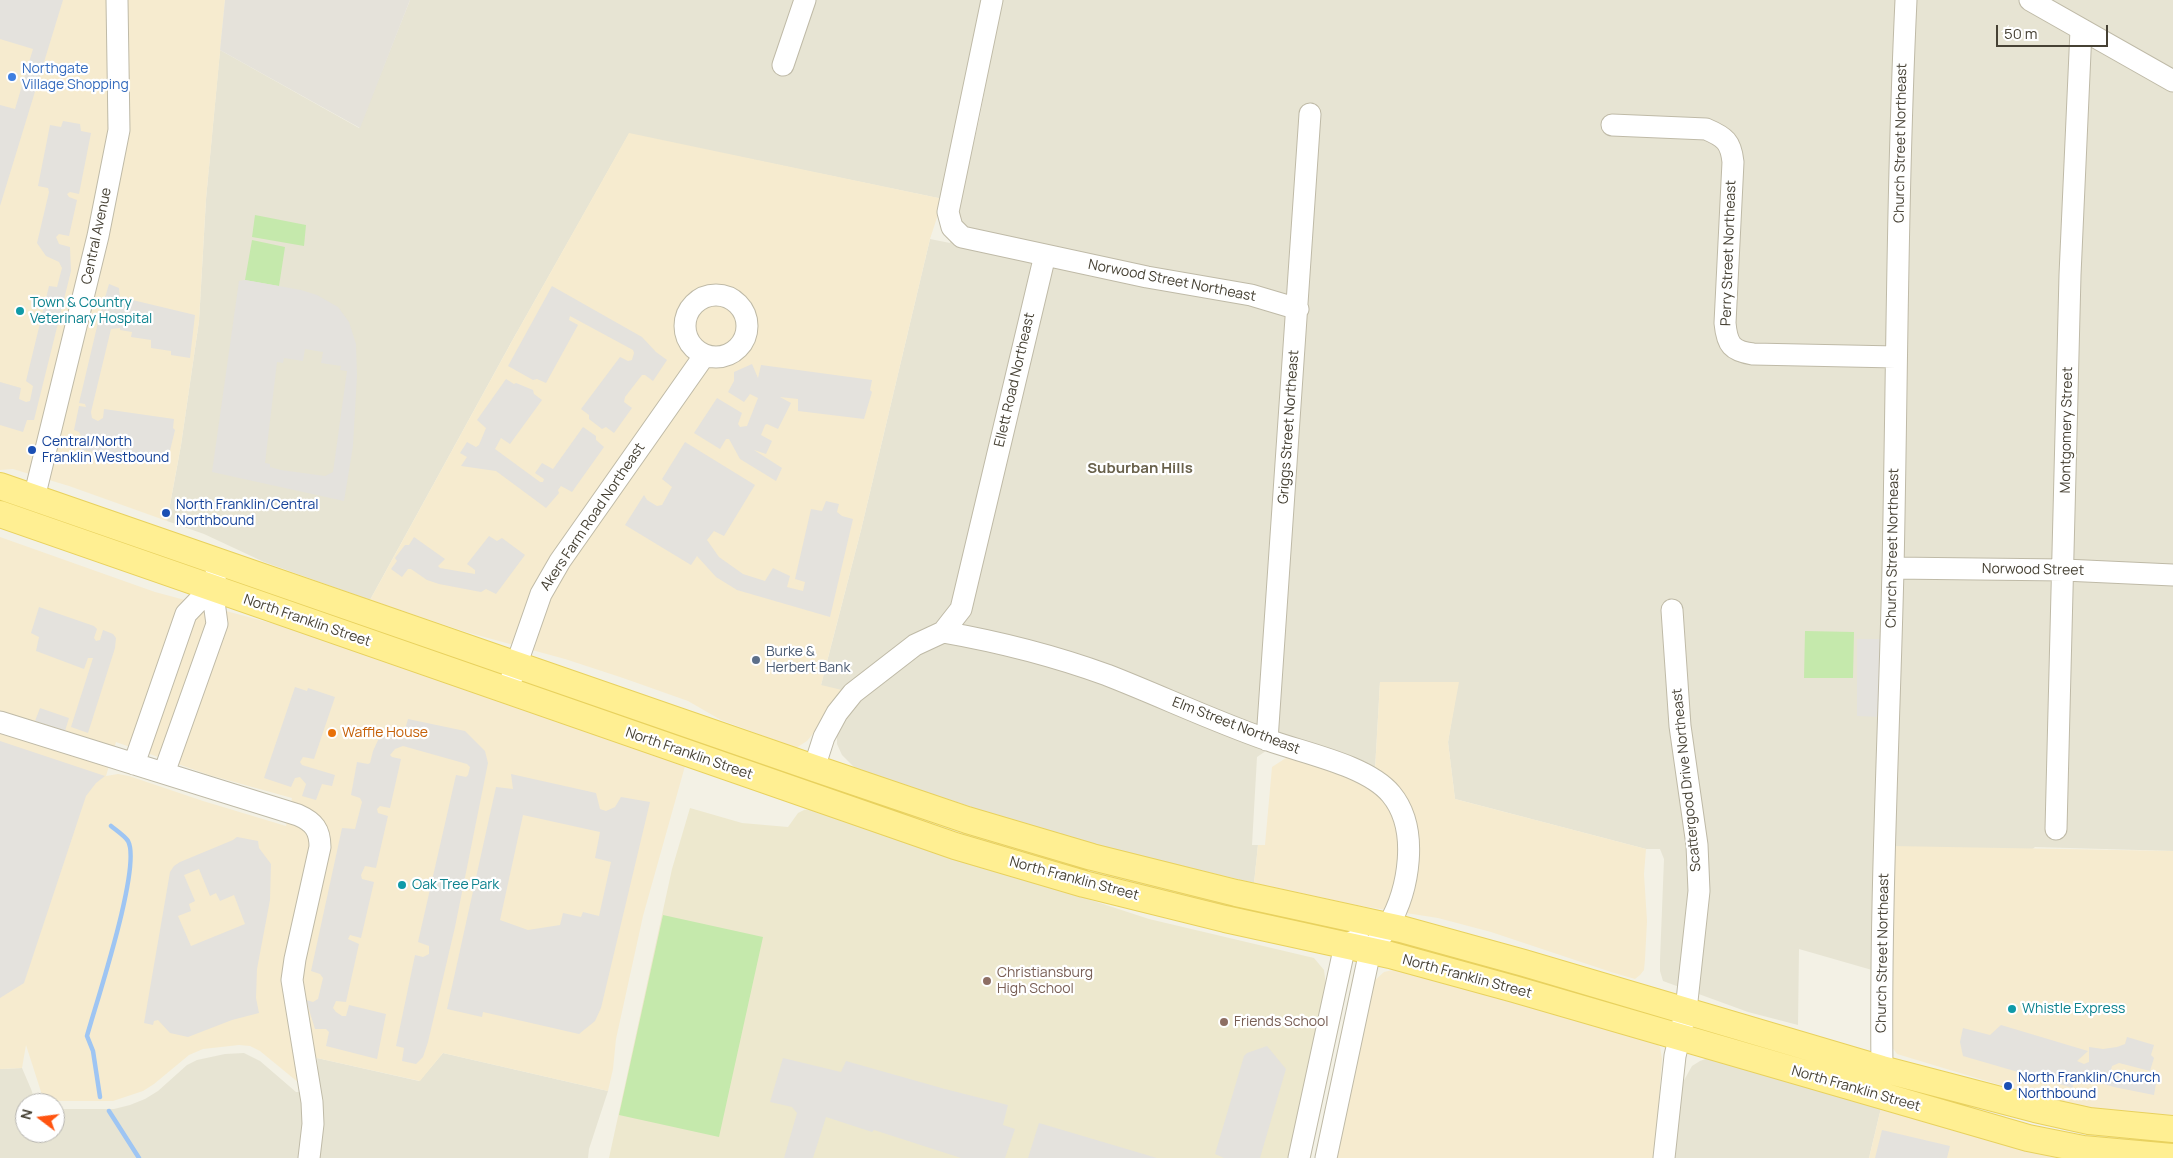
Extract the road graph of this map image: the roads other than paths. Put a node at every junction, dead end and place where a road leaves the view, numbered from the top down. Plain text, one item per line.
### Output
1 (117, 0) edge
2 (805, 0) edge
3 (992, 0) edge
4 (1906, 0) edge
5 (2030, 0) edge
6 (2081, 30) junction
7 (783, 65) dead end
8 (2173, 81) edge
9 (1310, 114) dead end
10 (1612, 125) dead end
11 (1045, 255) junction
12 (1298, 309) junction
13 (704, 356) dead end
14 (1896, 357) junction
15 (0, 486) edge
16 (34, 498) junction
17 (0, 514) edge
18 (220, 562) junction
19 (1893, 568) junction
20 (2064, 570) junction
21 (2173, 575) edge
22 (212, 587) junction
23 (1672, 610) dead end
24 (943, 632) junction
25 (516, 664) junction
26 (508, 691) junction
27 (0, 722) edge
28 (1267, 740) junction
29 (134, 764) junction
30 (814, 768) junction
31 (164, 774) junction
32 (2056, 829) dead end
33 (1388, 926) junction
34 (1345, 945) junction
35 (1370, 951) junction
36 (1686, 1010) junction
37 (1680, 1037) junction
38 (1882, 1068) junction
39 (1875, 1095) junction
40 (2173, 1129) edge
41 (2173, 1157) edge
42 (309, 1158) edge
43 (1298, 1158) edge
44 (1326, 1158) edge
45 (1664, 1158) edge

1 - 16 street, Central Avenue
2 - 7 street
3 - 11 street
4 - 14 street, Church Street Northeast
5 - 6 street
6 - 8 street
6 - 20 street, Montgomery Street
9 - 12 street, Griggs Street Northeast
10 - 14 street, Perry Street Northeast
11 - 12 street, Norwood Street Northeast
11 - 24 street, Ellett Road Northeast
12 - 28 street, Griggs Street Northeast
13 - 25 street, Akers Farm Road Northeast
14 - 19 street, Church Street Northeast
15 - 16 main road, North Franklin Street
16 - 18 main road, North Franklin Street
17 - 22 main road, North Franklin Street
18 - 22 street
18 - 25 main road, North Franklin Street
19 - 20 street, Norwood Street
19 - 38 street, Church Street Northeast
20 - 21 street, Norwood Street
20 - 32 street, Montgomery Street
22 - 26 main road, North Franklin Street
22 - 29 street
22 - 31 street
23 - 36 street, Scattergood Drive Northeast
24 - 28 street, Elm Street Northeast
24 - 30 street, Ellett Road Northeast
25 - 26 street, Akers Farm Road Northeast
25 - 30 main road, North Franklin Street
26 - 34 main road, North Franklin Street
27 - 29 street
28 - 33 street, Elm Street Northeast
29 - 31 street
30 - 33 main road, North Franklin Street
31 - 42 street
33 - 34 street
33 - 35 street, Elm Street Northeast
33 - 36 main road, North Franklin Street
34 - 35 main road, North Franklin Street
34 - 43 street
35 - 37 main road, North Franklin Street
35 - 44 street
36 - 37 street, Scattergood Drive Northeast
36 - 38 main road, North Franklin Street
37 - 39 main road, North Franklin Street
37 - 45 street, Scattergood Drive Northeast
38 - 39 street, Church Street Northeast
38 - 40 main road, North Franklin Street
39 - 41 main road, North Franklin Street

